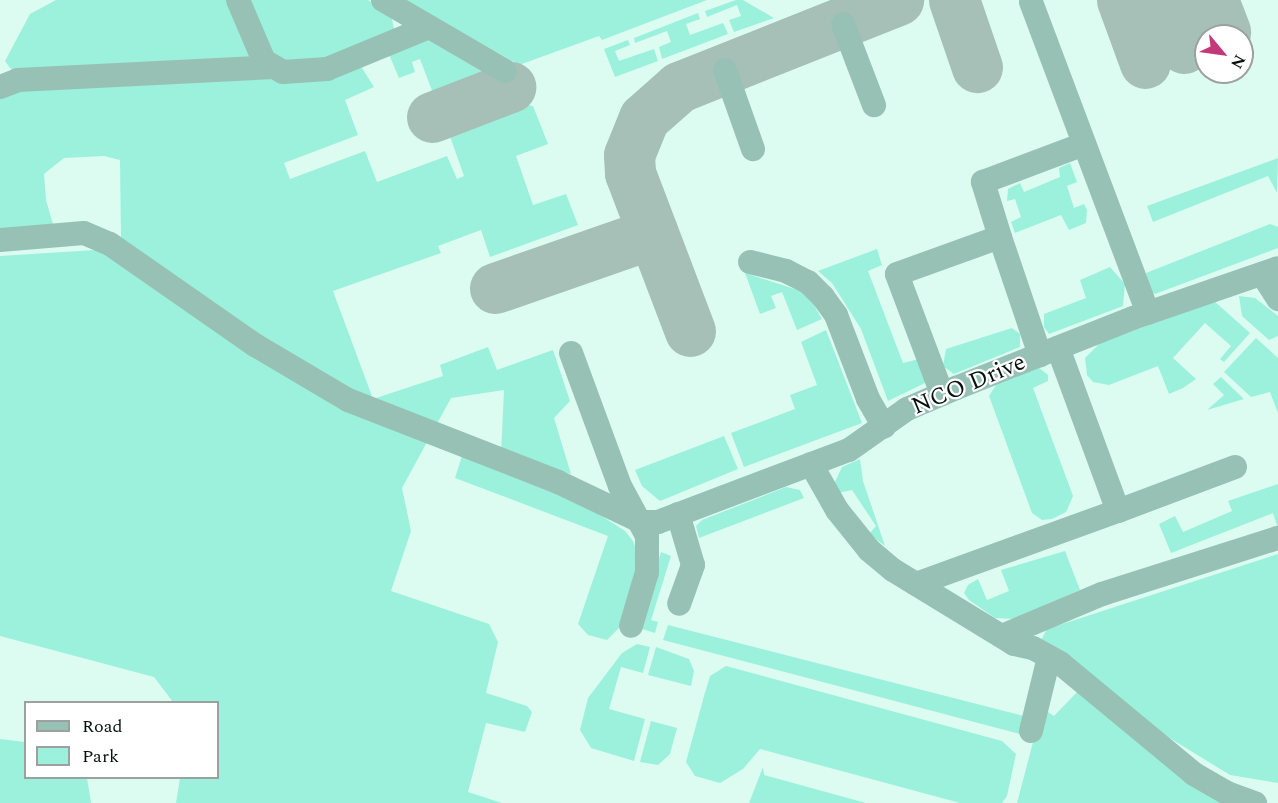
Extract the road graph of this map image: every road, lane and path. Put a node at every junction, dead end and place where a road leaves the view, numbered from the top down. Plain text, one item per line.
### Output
1 (238, 0) edge
2 (383, 0) edge
3 (1031, 2) dead end
4 (843, 24) dead end
5 (429, 27) junction
6 (274, 67) junction
7 (725, 70) dead end
8 (505, 71) dead end
9 (0, 87) edge
10 (874, 105) dead end
11 (1084, 144) junction
12 (753, 149) dead end
13 (1000, 237) junction
14 (0, 240) edge
15 (750, 262) dead end
16 (1274, 270) edge
17 (1278, 298) edge
18 (1148, 313) junction
19 (1049, 351) junction
20 (571, 353) dead end
21 (942, 393) junction
22 (884, 427) junction
23 (811, 464) junction
24 (1234, 467) dead end
25 (1118, 511) junction
26 (673, 516) junction
27 (642, 522) junction
28 (1278, 538) edge
29 (916, 584) junction
30 (679, 604) dead end
31 (631, 626) dead end
32 (1002, 636) junction
33 (1049, 657) junction
34 (1031, 731) dead end
35 (1255, 803) edge

1 - 6 lane
2 - 5 lane
3 - 11 lane
4 - 10 lane
5 - 6 lane
5 - 8 lane
6 - 9 lane
7 - 12 lane
11 - 13 lane
11 - 18 lane
13 - 19 lane
13 - 21 lane
14 - 27 lane
15 - 22 lane
16 - 17 lane
16 - 18 lane, NCO Drive
18 - 19 lane, NCO Drive
19 - 21 lane, NCO Drive
19 - 25 lane
20 - 27 lane
21 - 22 lane, NCO Drive
22 - 23 lane, NCO Drive
23 - 26 lane, NCO Drive
23 - 29 lane
24 - 25 lane
25 - 29 lane
26 - 27 lane, NCO Drive
26 - 30 lane
27 - 31 lane
28 - 32 lane
29 - 32 lane
32 - 33 lane
33 - 34 lane
33 - 35 lane

